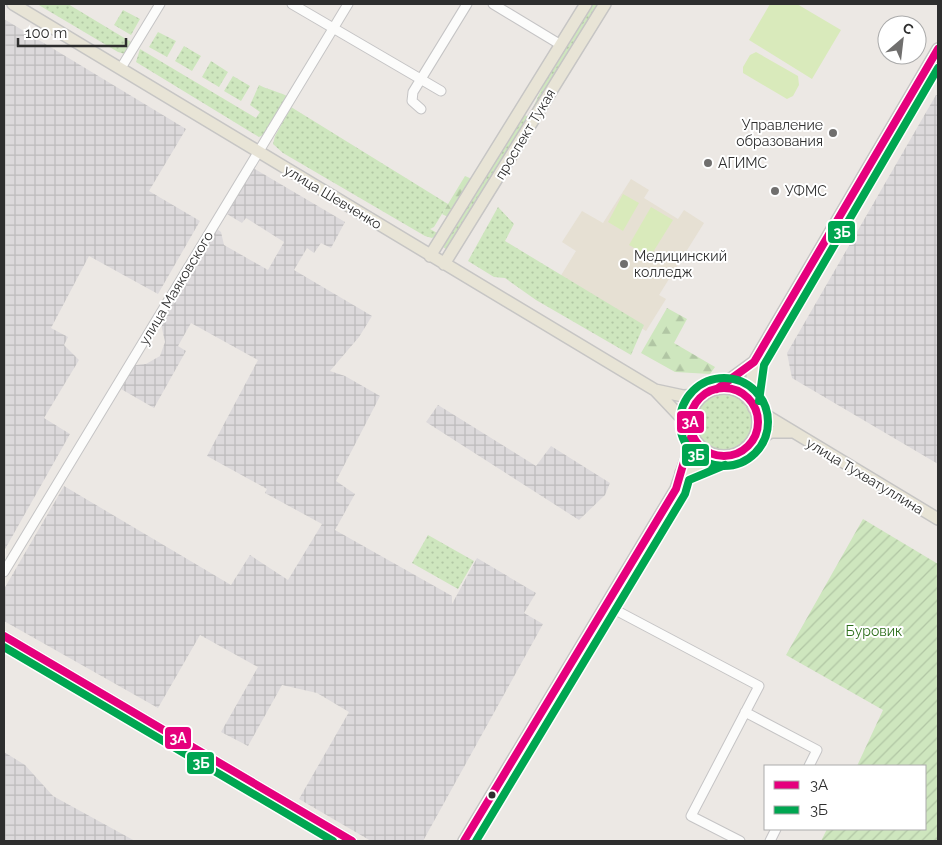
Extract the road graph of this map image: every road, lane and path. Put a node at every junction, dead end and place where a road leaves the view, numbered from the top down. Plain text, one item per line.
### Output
1 (13, 4) edge
2 (160, 4) edge
3 (292, 4) edge
4 (348, 4) edge
5 (467, 4) edge
6 (493, 4) edge
7 (586, 4) edge
8 (605, 4) edge
9 (333, 28) junction
10 (561, 45) junction
11 (938, 49) edge
12 (121, 68) junction
13 (420, 79) junction
14 (441, 91) dead end
15 (421, 109) dead end
16 (522, 109) junction
17 (536, 116) junction
18 (258, 151) junction
19 (430, 256) junction
20 (444, 264) junction
21 (754, 362) junction
22 (717, 389) junction
23 (655, 390) junction
24 (704, 394) junction
25 (752, 404) junction
26 (692, 431) junction
27 (792, 432) junction
28 (749, 444) junction
29 (721, 456) junction
30 (681, 473) junction
31 (938, 519) edge
32 (4, 572) edge
33 (606, 605) junction
34 (4, 636) edge
35 (745, 712) junction
36 (810, 765) edge
37 (352, 841) edge
38 (464, 841) edge
39 (740, 841) edge

1 - 12 main road, улица Шевченко
2 - 12 street
3 - 9 street
4 - 9 street, улица Маяковского
5 - 13 street
6 - 10 street
7 - 10 main road, проспект Тукая
8 - 17 main road, проспект Тукая
9 - 13 street
9 - 18 street, улица Маяковского
10 - 16 main road, проспект Тукая
11 - 21 main road
12 - 18 main road, улица Шевченко
13 - 14 street
13 - 15 street
16 - 17 street
16 - 19 main road, проспект Тукая
17 - 20 main road, проспект Тукая
18 - 19 main road, улица Шевченко
18 - 32 street, улица Маяковского
19 - 20 main road, улица Шевченко
20 - 23 main road, улица Шевченко
21 - 22 main road
21 - 25 main road
22 - 24 main road
22 - 25 main road
23 - 24 main road
23 - 26 main road
24 - 26 main road
25 - 27 main road, улица Тухватуллина
25 - 28 main road
26 - 29 main road
26 - 30 main road
27 - 28 main road
27 - 31 main road, улица Тухватуллина
28 - 29 main road
29 - 30 main road
30 - 33 main road
33 - 35 street
33 - 38 main road
34 - 37 street
35 - 36 street
35 - 39 street

